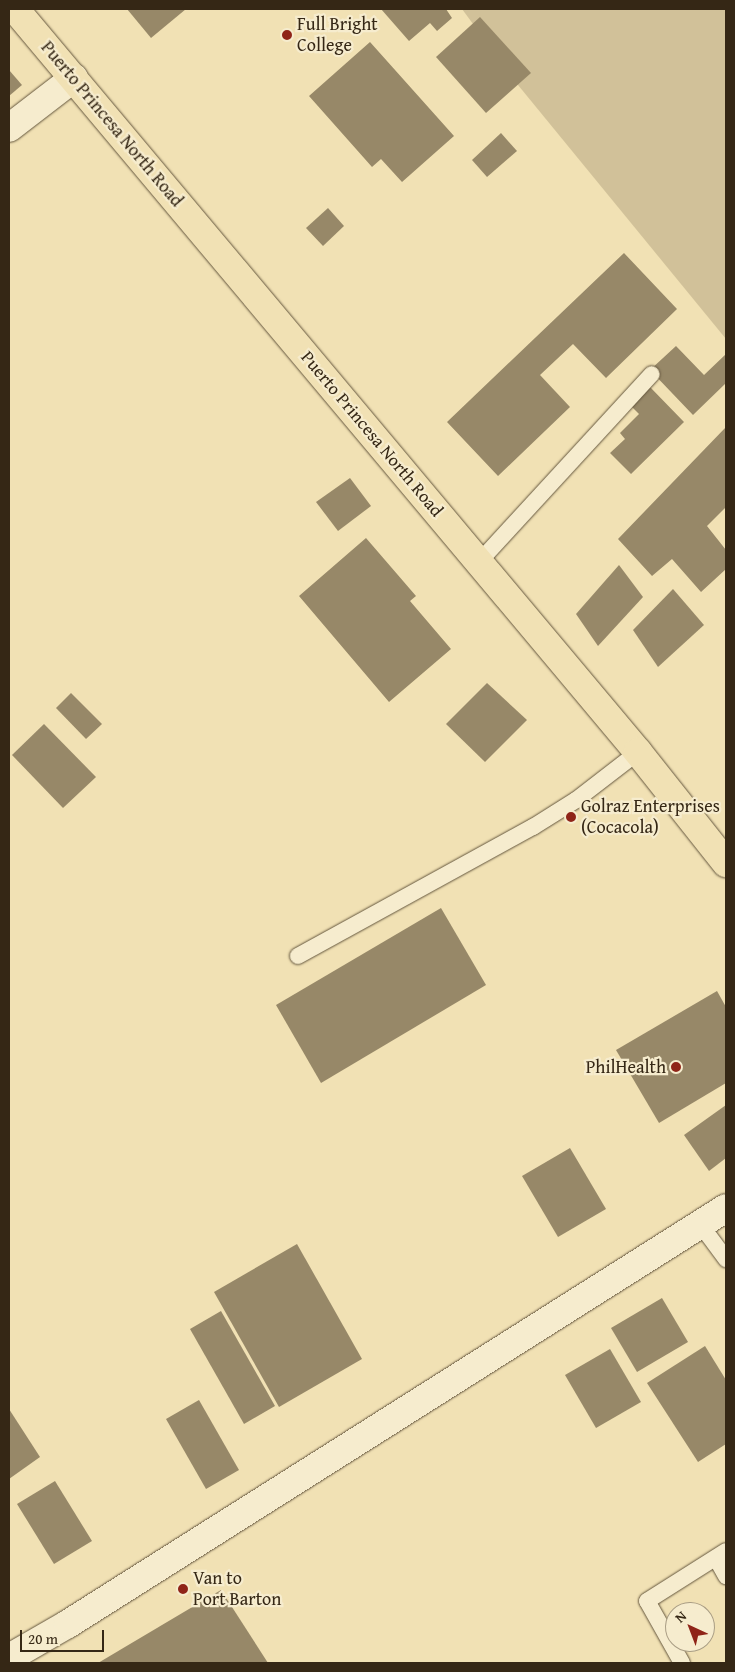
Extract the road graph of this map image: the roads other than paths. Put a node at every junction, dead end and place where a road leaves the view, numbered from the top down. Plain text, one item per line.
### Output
1 (15, 9) edge
2 (74, 78) junction
3 (9, 128) edge
4 (652, 374) dead end
5 (479, 562) junction
6 (638, 752) junction
7 (726, 862) edge
8 (298, 956) dead end
9 (726, 1208) edge
10 (700, 1224) junction
11 (726, 1259) edge
12 (721, 1555) edge
13 (726, 1576) edge
14 (9, 1658) edge
15 (682, 1663) edge

1 - 2 main road, Puerto Princesa North Road
2 - 3 street
2 - 5 main road, Puerto Princesa North Road
4 - 5 lane
5 - 6 main road, Puerto Princesa North Road
6 - 7 main road, Puerto Princesa North Road
6 - 8 lane
9 - 10 street
10 - 11 lane
10 - 14 street
12 - 13 lane
12 - 15 lane

